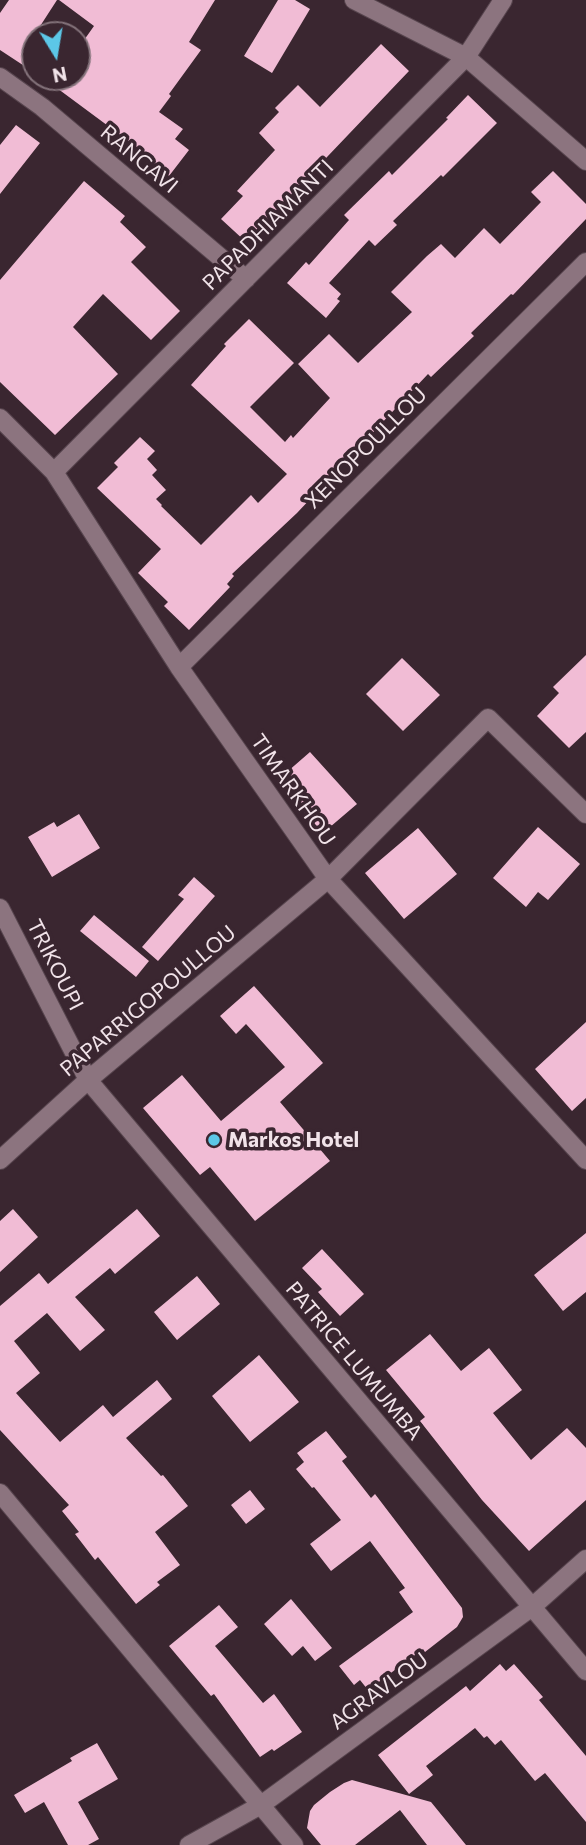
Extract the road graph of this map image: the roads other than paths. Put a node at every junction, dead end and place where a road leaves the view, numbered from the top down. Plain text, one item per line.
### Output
1 (354, 0) edge
2 (503, 0) edge
3 (466, 57) junction
4 (0, 77) edge
5 (586, 161) edge
6 (586, 262) edge
7 (246, 279) junction
8 (0, 418) edge
9 (54, 472) junction
10 (179, 667) junction
11 (586, 814) edge
12 (328, 879) junction
13 (0, 908) edge
14 (88, 1080) junction
15 (0, 1160) edge
16 (586, 1160) edge
17 (0, 1493) edge
18 (586, 1559) edge
19 (532, 1607) junction
20 (586, 1671) edge
21 (261, 1805) junction
22 (189, 1845) edge
23 (294, 1845) edge

1 - 3 street
2 - 3 street, PAPADHIAMANTI
3 - 5 street
3 - 7 street, PAPADHIAMANTI
4 - 7 street, RANGAVI
6 - 10 street, XENOPOULLOU
7 - 9 street, PAPADHIAMANTI
8 - 9 street, TIMARKHOU
9 - 10 street, TIMARKHOU
10 - 12 street, TIMARKHOU
11 - 12 street, PAPARRIGOPOULLOU
12 - 14 street, PAPARRIGOPOULLOU
12 - 16 street, TIMARKHOU
13 - 14 street, TRIKOUPI
14 - 15 street, PAPARRIGOPOULLOU
14 - 19 street, PATRICE LUMUMBA
17 - 21 street
18 - 19 street, AGRAVLOU
19 - 20 street, PATRICE LUMUMBA
19 - 21 street, AGRAVLOU
21 - 22 street, AGRAVLOU
21 - 23 street

